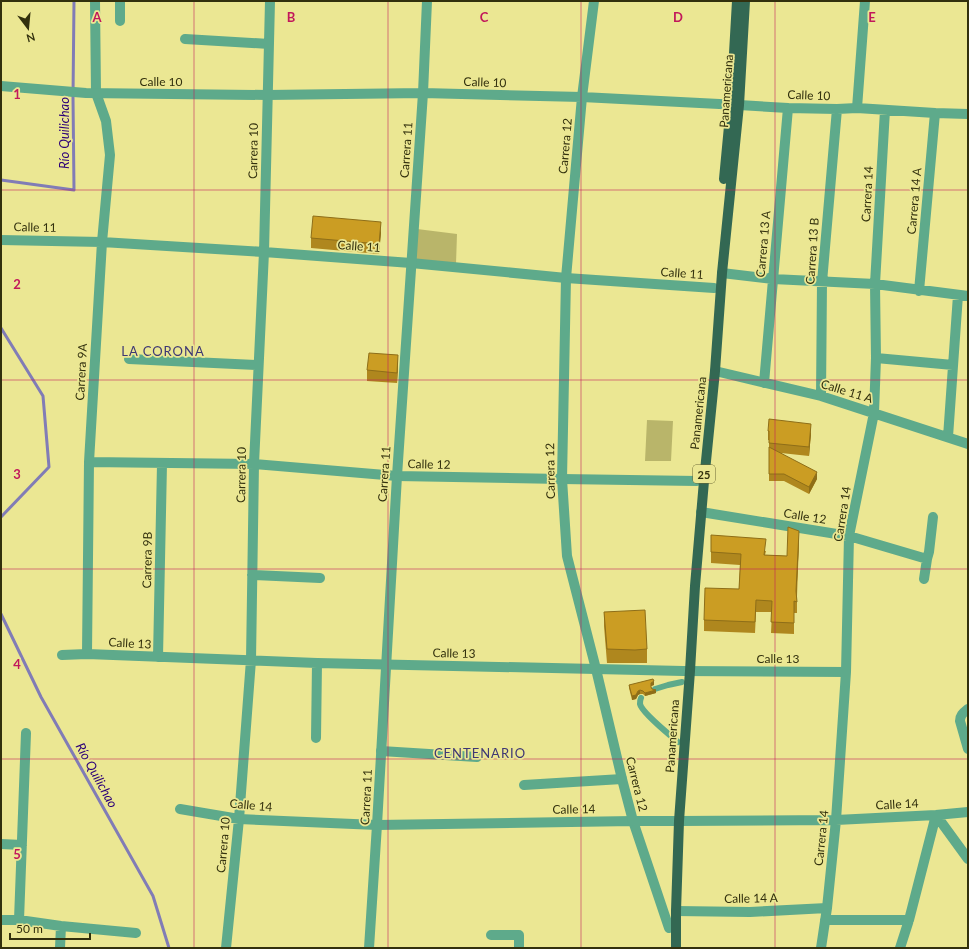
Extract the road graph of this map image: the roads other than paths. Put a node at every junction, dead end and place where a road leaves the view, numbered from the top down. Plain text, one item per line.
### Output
1 (95, 1) edge
2 (120, 1) edge
3 (270, 1) edge
4 (427, 1) edge
5 (594, 1) edge
6 (737, 1) edge
7 (745, 1) edge
8 (865, 1) edge
9 (120, 21) dead end
10 (185, 39) dead end
11 (269, 44) junction
12 (1, 86) edge
13 (91, 93) junction
14 (423, 93) junction
15 (267, 95) junction
16 (582, 98) junction
17 (735, 105) junction
18 (788, 108) junction
19 (856, 108) junction
20 (837, 109) junction
21 (885, 110) junction
22 (935, 114) junction
23 (968, 114) edge
24 (1, 240) edge
25 (102, 242) junction
26 (264, 252) junction
27 (411, 263) junction
28 (722, 273) junction
29 (566, 278) junction
30 (773, 279) junction
31 (822, 282) junction
32 (875, 284) junction
33 (714, 288) junction
34 (919, 291) junction
35 (963, 296) edge
36 (876, 358) junction
37 (129, 359) dead end
38 (258, 365) junction
39 (953, 365) junction
40 (715, 371) junction
41 (764, 383) junction
42 (821, 396) junction
43 (874, 413) junction
44 (948, 437) junction
45 (968, 444) edge
46 (89, 462) junction
47 (162, 464) junction
48 (254, 464) junction
49 (397, 476) junction
50 (562, 479) junction
51 (697, 481) junction
52 (701, 512) junction
53 (933, 517) dead end
54 (849, 536) junction
55 (927, 559) junction
56 (252, 575) junction
57 (320, 578) dead end
58 (924, 579) dead end
59 (87, 654) junction
60 (62, 655) dead end
61 (158, 657) junction
62 (251, 660) junction
63 (317, 663) junction
64 (386, 664) junction
65 (596, 669) junction
66 (686, 671) junction
67 (846, 672) junction
68 (682, 682) junction
69 (655, 689) edge
70 (641, 698) dead end
71 (965, 712) edge
72 (26, 733) dead end
73 (316, 738) dead end
74 (678, 742) junction
75 (968, 749) edge
76 (381, 751) junction
77 (477, 757) dead end
78 (622, 779) junction
79 (524, 785) dead end
80 (180, 809) dead end
81 (968, 812) edge
82 (936, 815) junction
83 (239, 819) junction
84 (836, 820) junction
85 (633, 821) junction
86 (676, 821) junction
87 (377, 825) junction
88 (1, 844) edge
89 (22, 845) junction
90 (968, 859) edge
91 (826, 908) junction
92 (676, 911) junction
93 (1, 920) edge
94 (19, 920) junction
95 (825, 920) junction
96 (909, 920) junction
97 (61, 926) junction
98 (669, 928) junction
99 (136, 933) dead end
100 (491, 935) dead end
101 (60, 948) edge
102 (226, 948) edge
103 (369, 948) edge
104 (519, 948) edge
105 (669, 948) edge
106 (676, 948) edge
107 (821, 948) edge
108 (900, 948) edge

1 - 13 street, Carrera 9A
2 - 9 street
3 - 11 street, Carrera 10
4 - 14 street, Carrera 11
5 - 16 street, Carrera 12
6 - 17 main road, Panamericana / 25
7 - 17 main road, Panamericana / 25
8 - 19 street
10 - 11 street
11 - 15 street, Carrera 10
12 - 13 street, Calle 10
13 - 15 street, Calle 10
13 - 25 street, Carrera 9A
14 - 15 street, Calle 10
14 - 16 street, Calle 10
14 - 27 street, Carrera 11
15 - 26 street, Carrera 10
16 - 17 street, Calle 10
16 - 29 street, Carrera 12
17 - 18 street, Calle 10
17 - 28 main road, Panamericana / 25
17 - 33 main road, Panamericana / 25
18 - 20 street, Calle 10
18 - 30 street, Carrera 13 A
19 - 20 street, Calle 10
19 - 21 street, Calle 10
20 - 31 street, Carrera 13 B
21 - 22 street, Calle 10
21 - 32 street, Carrera 14
22 - 23 street, Calle 10
22 - 34 street, Carrera 14 A
24 - 25 street, Calle 11
25 - 26 street, Calle 11
25 - 46 street, Carrera 9A
26 - 27 street, Calle 11
26 - 38 street, Carrera 10
27 - 29 street, Calle 11
27 - 49 street, Carrera 11
28 - 30 street
28 - 40 main road, Panamericana / 25
29 - 33 street, Calle 11
29 - 50 street, Carrera 12
30 - 31 street
30 - 41 street, Carrera 13 A
31 - 32 street
31 - 42 street, Carrera 13 B
32 - 34 street
32 - 36 street, Carrera 14
33 - 51 main road, Panamericana / 25
34 - 35 street
35 - 39 street
36 - 39 street
36 - 43 street, Carrera 14
37 - 38 street
38 - 48 street, Carrera 10
39 - 44 street
40 - 41 street, Calle 11 A
40 - 52 main road, Panamericana / 25
41 - 42 street, Calle 11 A
42 - 43 street, Calle 11 A
43 - 44 street, Calle 11 A
43 - 54 street, Carrera 14
44 - 45 street, Calle 11 A
46 - 47 street, Calle 12
46 - 59 street, Carrera 9A
47 - 48 street, Calle 12
47 - 61 street, Carrera 9B
48 - 49 street, Calle 12
48 - 56 street, Carrera 10
49 - 50 street, Calle 12
49 - 64 street, Carrera 11
50 - 51 street, Calle 12
50 - 65 street, Carrera 12
51 - 66 main road, Panamericana / 25
52 - 54 street, Calle 12
52 - 66 main road, Panamericana / 25
53 - 55 street
54 - 55 street, Calle 12
54 - 67 street, Carrera 14
55 - 58 street
56 - 57 street
56 - 62 street, Carrera 10
59 - 60 street, Calle 13
59 - 61 street, Calle 13
61 - 62 street, Calle 13
62 - 63 street, Calle 13
62 - 83 street, Carrera 10
63 - 64 street, Calle 13
63 - 73 street
64 - 65 street, Calle 13
64 - 76 street, Carrera 11
65 - 66 street, Calle 13
65 - 78 street, Carrera 12
66 - 67 street, Calle 13
66 - 68 main road, Panamericana / 25
66 - 86 main road, Panamericana / 25
67 - 84 street, Carrera 14
68 - 69 lane
68 - 74 main road, Panamericana / 25
70 - 74 lane
71 - 75 street
72 - 89 street
74 - 86 main road, Panamericana / 25
76 - 77 street
76 - 87 street, Carrera 11
78 - 79 street
78 - 85 street, Carrera 12
80 - 83 street, Calle 14
81 - 82 street, Calle 14
82 - 84 street, Calle 14
82 - 90 street
82 - 96 street
83 - 87 street, Calle 14
83 - 102 street, Carrera 10
84 - 86 street, Calle 14
84 - 91 street, Carrera 14
85 - 86 street, Calle 14
85 - 87 street, Calle 14
85 - 98 street, Carrera 12
86 - 92 main road, Panamericana / 25
86 - 98 main road, Panamericana / 25
87 - 103 street, Carrera 11
88 - 89 street
89 - 94 street
91 - 92 street, Calle 14 A
91 - 95 street, Carrera 14
92 - 106 main road, Panamericana / 25
93 - 94 street
94 - 97 street
95 - 96 street
95 - 107 street, Carrera 14
96 - 108 street
97 - 99 street
97 - 101 street
98 - 105 main road, Panamericana / 25
100 - 104 street

